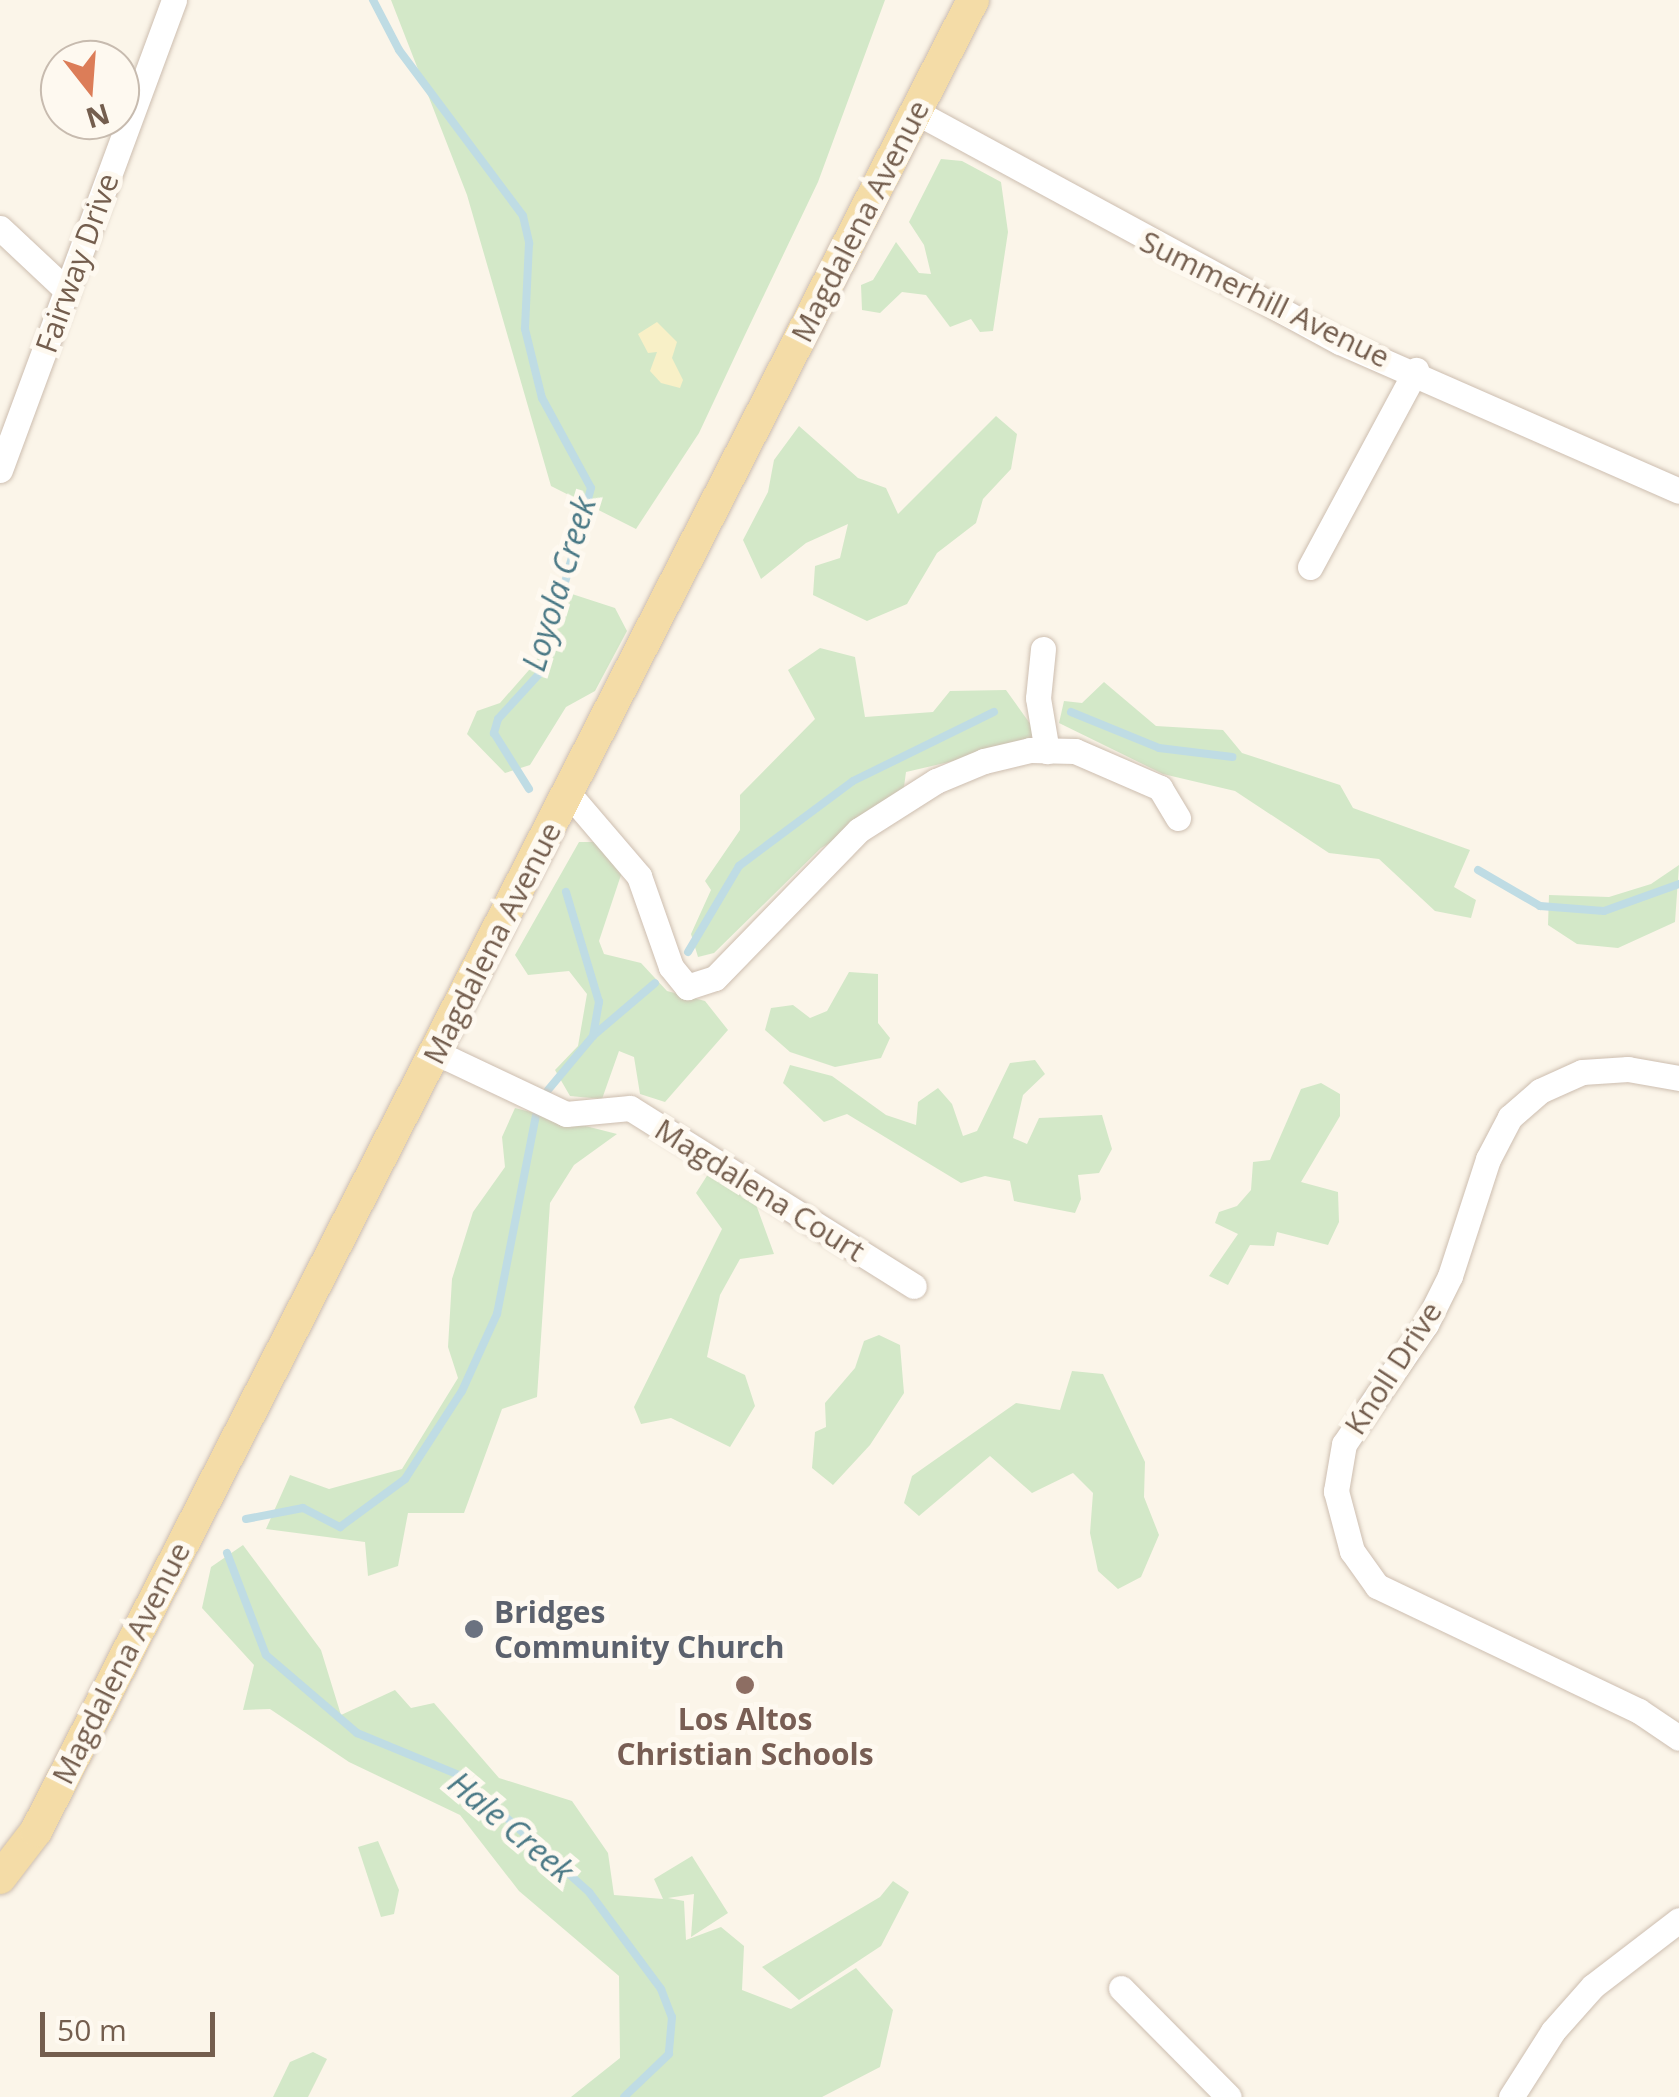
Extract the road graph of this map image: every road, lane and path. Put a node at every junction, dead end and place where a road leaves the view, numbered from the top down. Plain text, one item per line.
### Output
1 (174, 0) edge
2 (973, 0) edge
3 (916, 112) junction
4 (0, 228) edge
5 (67, 290) junction
6 (1416, 370) junction
7 (0, 470) edge
8 (1679, 491) edge
9 (1310, 567) dead end
10 (1043, 649) dead end
11 (1047, 751) junction
12 (569, 794) junction
13 (1178, 818) dead end
14 (436, 1052) junction
15 (1679, 1078) edge
16 (914, 1286) dead end
17 (1679, 1738) edge
18 (0, 1878) edge
19 (1679, 1920) edge
20 (1121, 1988) dead end
21 (1229, 2097) edge
22 (1511, 2097) edge

1 - 5 street, Fairway Drive
2 - 3 main road, Magdalena Avenue
3 - 6 street, Summerhill Avenue
3 - 12 main road, Magdalena Avenue
4 - 5 street
5 - 7 street, Fairway Drive
6 - 8 street, Summerhill Avenue
6 - 9 street
10 - 11 street
11 - 12 street
11 - 13 street
12 - 14 main road, Magdalena Avenue
14 - 16 street, Magdalena Court
14 - 18 main road, Magdalena Avenue
15 - 17 street, Knoll Drive
19 - 22 street
20 - 21 street

